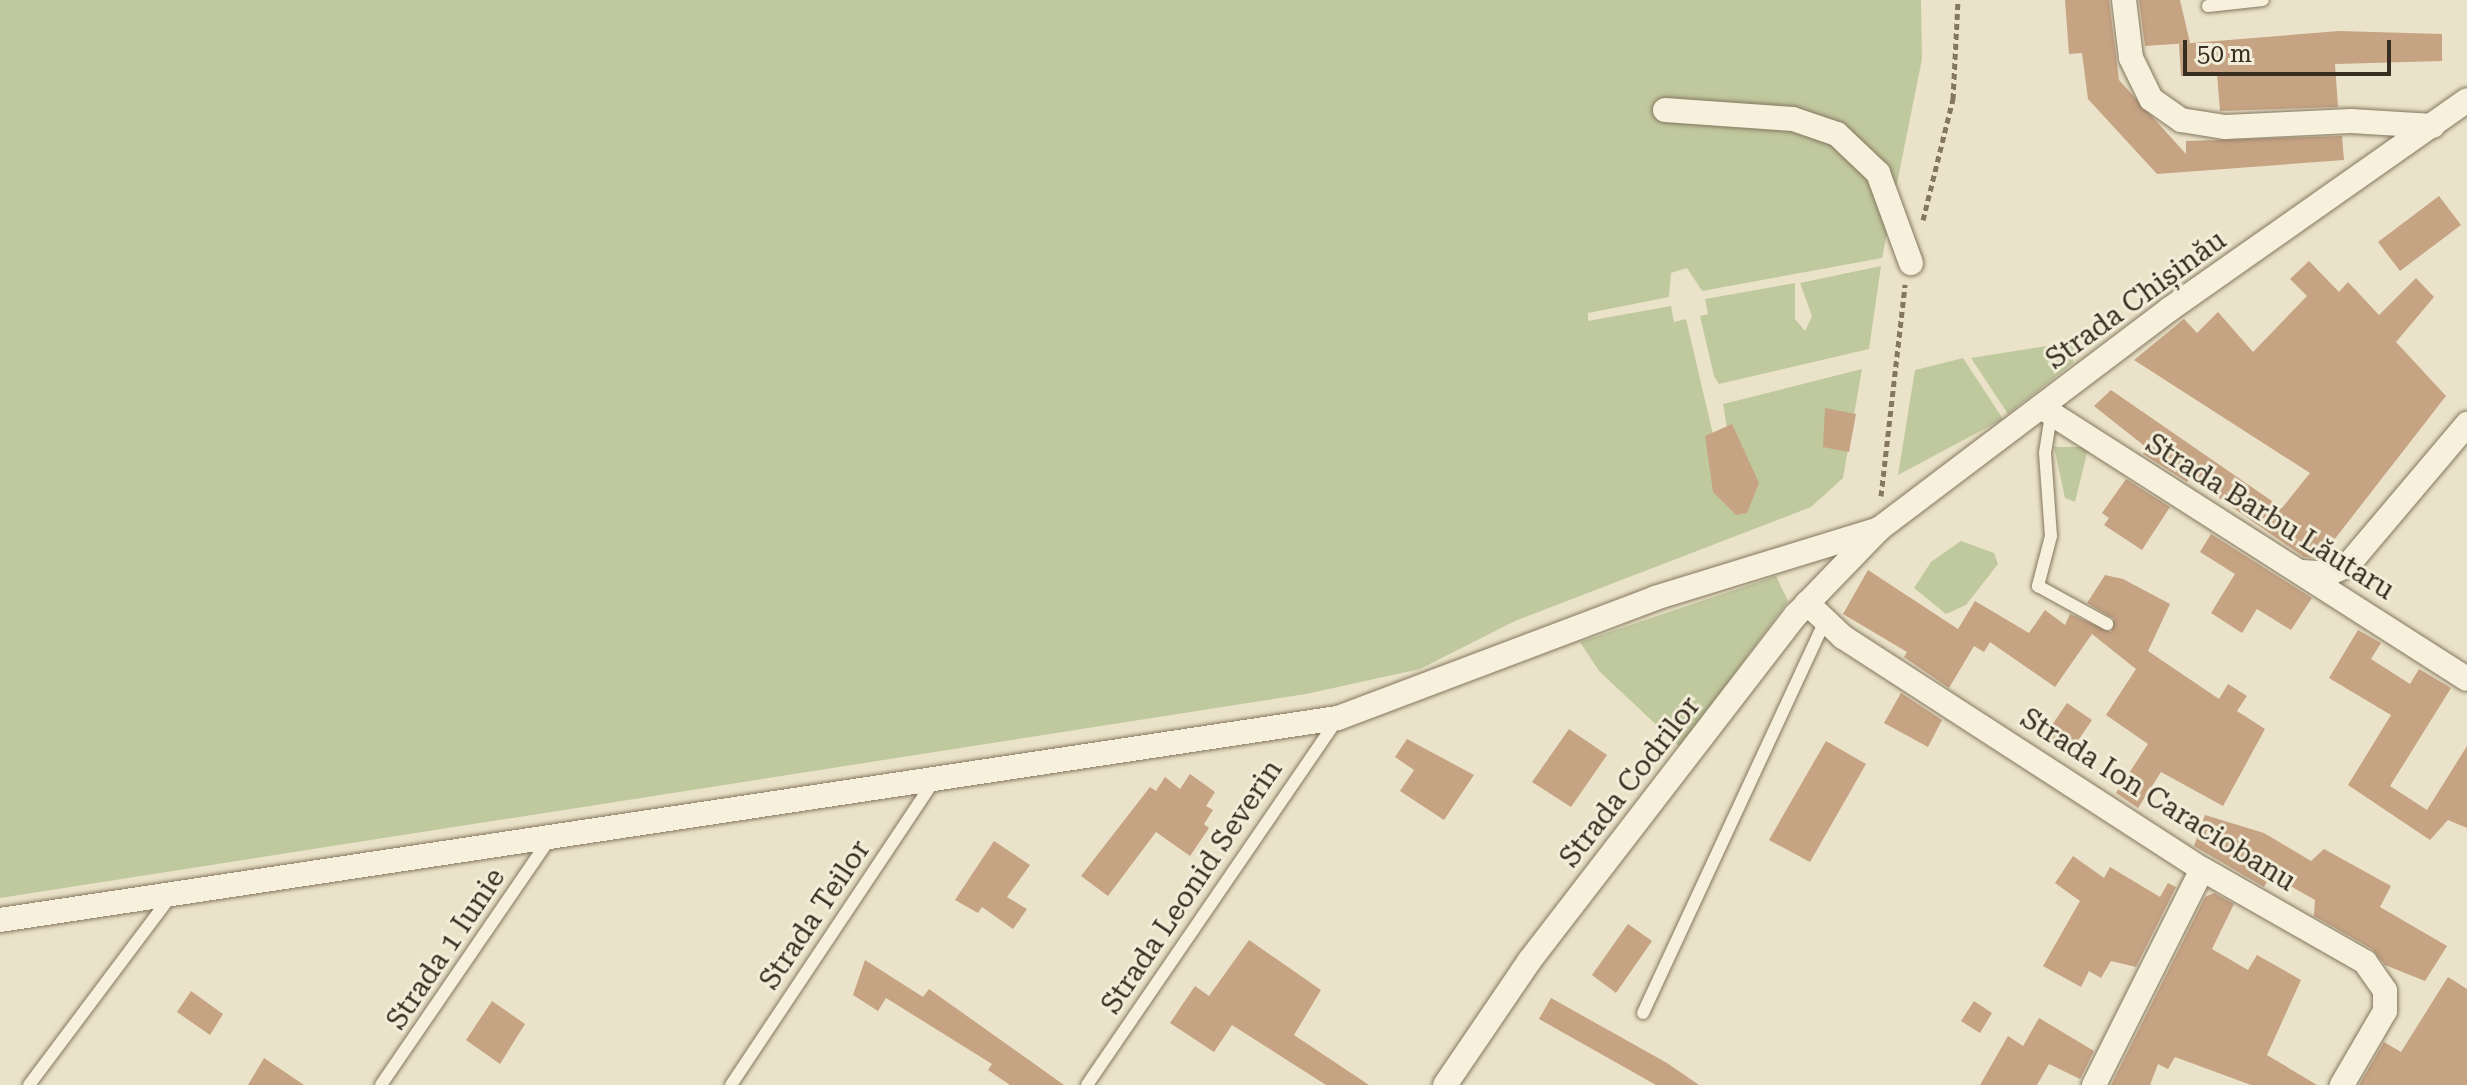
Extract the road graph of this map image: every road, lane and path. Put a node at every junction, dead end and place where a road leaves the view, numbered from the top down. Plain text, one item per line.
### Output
1 (2124, 0) edge
2 (2263, 0) edge
3 (2208, 6) dead end
4 (2467, 100) edge
5 (1665, 110) dead end
6 (2433, 126) junction
7 (1911, 263) dead end
8 (2046, 411) junction
9 (2467, 424) edge
10 (1879, 529) junction
11 (2300, 571) junction
12 (1807, 603) junction
13 (1824, 623) junction
14 (2107, 624) dead end
15 (2467, 679) edge
16 (1338, 718) junction
17 (939, 773) junction
18 (549, 840) junction
19 (2202, 869) junction
20 (173, 894) junction
21 (0, 920) edge
22 (1643, 1013) dead end
23 (29, 1085) edge
24 (381, 1085) edge
25 (731, 1085) edge
26 (1087, 1085) edge
27 (1445, 1085) edge
28 (2094, 1085) edge
29 (2342, 1085) edge

1 - 6 street
2 - 3 lane
4 - 6 street, Strada Chișinău
5 - 7 street
6 - 8 street, Strada Chișinău
8 - 10 street, Strada Chișinău
8 - 11 street, Strada Barbu Lăutaru
8 - 14 lane
9 - 11 street
10 - 12 street, Strada Codrilor
10 - 16 street
11 - 15 street, Strada Barbu Lăutaru
12 - 13 street, Strada Ion Caraciobanu
12 - 27 street, Strada Codrilor
13 - 19 street, Strada Ion Caraciobanu
13 - 22 lane
16 - 17 street
16 - 26 lane, Strada Leonid Severin
17 - 18 street
17 - 25 lane, Strada Teilor
18 - 20 street
18 - 24 lane, Strada 1 Iunie
19 - 28 street
19 - 29 street, Strada Ion Caraciobanu
20 - 21 street
20 - 23 lane

